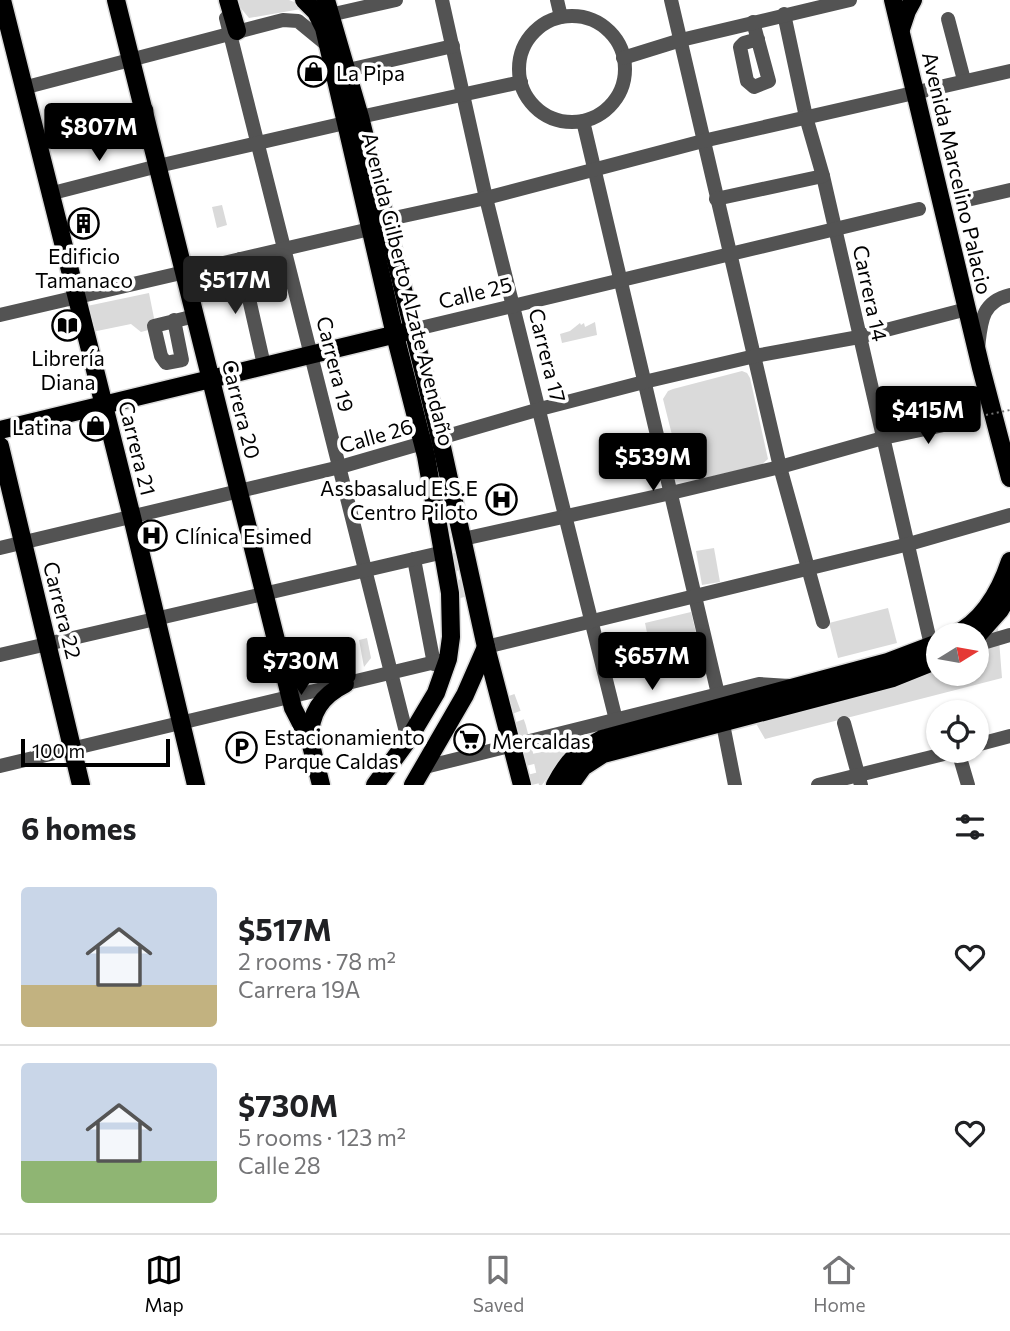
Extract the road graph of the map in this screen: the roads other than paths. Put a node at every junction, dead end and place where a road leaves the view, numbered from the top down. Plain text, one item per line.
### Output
1 (2, 0) edge
2 (116, 0) edge
3 (221, 0) edge
4 (228, 0) edge
5 (304, 0) edge
6 (396, 0) edge
7 (442, 0) edge
8 (557, 0) edge
9 (671, 0) edge
10 (850, 0) edge
11 (893, 0) edge
12 (913, 0) edge
13 (330, 5) edge
14 (785, 14) junction
15 (561, 17) junction
16 (948, 19) dead end
17 (753, 22) junction
18 (901, 30) junction
19 (233, 32) junction
20 (758, 39) dead end
21 (681, 40) junction
22 (332, 41) junction
23 (453, 46) junction
24 (131, 58) junction
25 (623, 58) junction
26 (348, 70) junction
27 (1010, 71) edge
28 (964, 80) junction
29 (521, 82) junction
30 (23, 88) junction
31 (916, 91) junction
32 (464, 94) junction
33 (806, 117) junction
34 (146, 118) junction
35 (352, 120) junction
36 (583, 121) junction
37 (704, 141) junction
38 (37, 144) junction
39 (258, 144) junction
40 (158, 166) junction
41 (594, 168) junction
42 (823, 176) junction
43 (1010, 190) edge
44 (49, 194) junction
45 (486, 198) junction
46 (716, 199) junction
47 (967, 200) dead end
48 (919, 209) dead end
49 (377, 224) junction
50 (835, 228) junction
51 (285, 249) junction
52 (732, 253) junction
53 (240, 259) junction
54 (184, 272) junction
55 (620, 279) junction
56 (1010, 295) edge
57 (76, 298) junction
58 (513, 306) junction
59 (967, 309) junction
60 (0, 316) edge
61 (195, 316) junction
62 (174, 320) dead end
63 (404, 332) junction
64 (859, 337) junction
65 (312, 354) junction
66 (978, 354) junction
67 (755, 356) junction
68 (264, 365) junction
69 (211, 378) junction
70 (645, 382) junction
71 (103, 404) junction
72 (540, 409) junction
73 (967, 420) dead end
74 (0, 429) edge
75 (883, 438) junction
76 (0, 446) edge
77 (430, 446) junction
78 (341, 467) junction
79 (780, 467) junction
80 (1009, 474) edge
81 (239, 491) junction
82 (671, 493) junction
83 (1010, 515) edge
84 (132, 517) junction
85 (567, 517) junction
86 (23, 542) junction
87 (909, 544) junction
88 (0, 548) edge
89 (454, 548) junction
90 (414, 559) junction
91 (1010, 561) edge
92 (807, 568) junction
93 (366, 570) junction
94 (1010, 593) edge
95 (264, 594) junction
96 (695, 595) junction
97 (156, 619) junction
98 (823, 621) dead end
99 (591, 622) junction
100 (929, 623) edge
101 (971, 623) edge
102 (989, 623) edge
103 (1010, 635) edge
104 (989, 641) edge
105 (48, 644) junction
106 (486, 646) junction
107 (926, 655) edge
108 (0, 656) edge
109 (926, 659) edge
110 (441, 662) junction
111 (392, 673) junction
112 (345, 684) junction
113 (292, 703) junction
114 (720, 708) junction
115 (616, 720) junction
116 (181, 723) junction
117 (844, 723) dead end
118 (1010, 736) edge
119 (408, 740) junction
120 (989, 742) edge
121 (512, 746) junction
122 (312, 748) junction
123 (73, 749) junction
124 (926, 760) edge
125 (961, 763) edge
126 (0, 766) edge
127 (420, 778) edge
128 (860, 780) edge
129 (81, 785) edge
130 (196, 785) edge
131 (311, 785) edge
132 (321, 785) edge
133 (375, 785) edge
134 (522, 785) edge
135 (555, 785) edge
136 (570, 785) edge
137 (736, 785) edge
138 (818, 785) edge
139 (968, 785) edge

1 - 30 main road, Carrera 21
2 - 24 main road, Carrera 20
3 - 19 street, Carrera 19
4 - 19 main road
5 - 22 main road, Avenida Gilberto Alzate Avendaño
6 - 13 street
7 - 23 street, Carrera 17
8 - 15 street
9 - 21 street
10 - 14 street
11 - 18 main road, Avenida Marcelino Palacio
12 - 18 main road
13 - 22 main road, Avenida Gilberto Alzate Avendaño
14 - 17 street
14 - 33 street, Carrera 14
15 - 25 street
15 - 29 street
16 - 28 street
17 - 20 street
17 - 21 street
18 - 31 main road, Avenida Marcelino Palacio
19 - 22 street
19 - 24 street
19 - 39 street, Carrera 19
21 - 25 street
21 - 37 street
22 - 26 main road, Avenida Gilberto Alzate Avendaño
22 - 35 main road, Avenida Gilberto Alzate Avendaño
23 - 26 street
23 - 32 street, Carrera 17
24 - 30 street
24 - 34 main road, Carrera 20
25 - 36 street
26 - 35 main road, Avenida Gilberto Alzate Avendaño
27 - 28 street
28 - 31 street
29 - 32 street
29 - 36 street
30 - 38 main road, Carrera 21
31 - 33 street
31 - 59 main road, Avenida Marcelino Palacio
32 - 35 street
32 - 45 street, Carrera 17
33 - 37 street
33 - 42 street, Carrera 14
34 - 38 street
34 - 40 main road, Carrera 20
35 - 39 street
35 - 49 main road, Avenida Gilberto Alzate Avendaño
36 - 41 street
37 - 41 street
37 - 46 street
38 - 44 main road, Carrera 21
39 - 40 street
39 - 51 street, Carrera 19
40 - 44 street
40 - 54 main road, Carrera 20
41 - 45 street
41 - 55 street
42 - 46 street
42 - 50 street, Carrera 14
43 - 47 street
44 - 57 main road, Carrera 21
45 - 49 street
45 - 58 street, Carrera 17
46 - 52 street
48 - 50 street, Calle 25
49 - 51 street
49 - 63 main road, Avenida Gilberto Alzate Avendaño
50 - 52 street, Calle 25
50 - 64 street, Carrera 14
51 - 53 street
51 - 65 street, Carrera 19
52 - 55 street, Calle 25
52 - 67 street
53 - 54 street
53 - 68 street
54 - 57 street
54 - 61 main road, Carrera 20
55 - 58 street, Calle 25
55 - 70 street
56 - 66 street
57 - 60 street
57 - 71 main road, Carrera 21
58 - 63 street, Calle 25
58 - 72 street, Carrera 17
59 - 64 street, Calle 26
59 - 66 main road, Avenida Marcelino Palacio
61 - 62 street
61 - 69 main road, Carrera 20
63 - 65 main road, Calle 25
63 - 77 main road, Avenida Gilberto Alzate Avendaño
64 - 67 street, Calle 26
64 - 75 street, Carrera 14
65 - 68 main road, Calle 25
65 - 78 street, Carrera 19
66 - 80 main road, Avenida Marcelino Palacio
67 - 70 street, Calle 26
67 - 79 street
68 - 69 main road, Calle 25
69 - 71 main road, Calle 25
69 - 81 main road, Carrera 20
70 - 72 street, Calle 26
70 - 82 street
71 - 74 main road, Calle 25
71 - 84 main road, Carrera 21
72 - 77 street, Calle 26
72 - 85 street, Carrera 17
73 - 75 street
75 - 79 street
75 - 87 street, Carrera 14
76 - 86 main road, Carrera 22
77 - 78 street, Calle 26
77 - 89 main road, Avenida Gilberto Alzate Avendaño
78 - 81 street, Calle 26
78 - 93 street, Carrera 19
79 - 82 street
79 - 92 street
81 - 84 street, Calle 26
81 - 95 main road, Carrera 20
82 - 85 street
82 - 96 street
83 - 87 street
84 - 86 street, Calle 26
84 - 97 main road, Carrera 21
85 - 89 street
85 - 99 street, Carrera 17
86 - 88 street, Calle 26
86 - 105 main road, Carrera 22
87 - 92 street
87 - 100 street, Carrera 14
89 - 90 street
89 - 106 main road, Avenida Gilberto Alzate Avendaño
89 - 110 main road, Avenida Gilberto Alzate Avendaño
90 - 93 street
90 - 110 street
91 - 101 main road
92 - 96 street
92 - 98 street
93 - 95 street
93 - 111 street, Carrera 19
94 - 102 main road
95 - 97 street
95 - 113 main road, Carrera 20
96 - 99 street
96 - 114 street
97 - 105 street
97 - 116 main road, Carrera 21
99 - 106 street
99 - 115 street, Carrera 17
103 - 104 street
105 - 108 street
105 - 123 main road, Carrera 22
106 - 121 main road
106 - 127 main road
107 - 114 main road
109 - 114 main road
110 - 111 street
110 - 119 main road, Avenida Gilberto Alzate Avendaño
111 - 112 street
111 - 119 street, Carrera 19
112 - 113 street
112 - 122 main road
113 - 116 street
113 - 122 main road, Carrera 20
113 - 131 main road
114 - 115 street
114 - 135 main road
114 - 136 main road
114 - 137 street
115 - 121 street
116 - 123 street
116 - 130 main road, Carrera 21
117 - 128 street
118 - 120 street
119 - 133 main road, Avenida Gilberto Alzate Avendaño
121 - 127 street
121 - 134 main road
122 - 132 main road, Carrera 20
123 - 126 street
123 - 129 main road, Carrera 22
124 - 128 street
125 - 139 street
128 - 138 street

